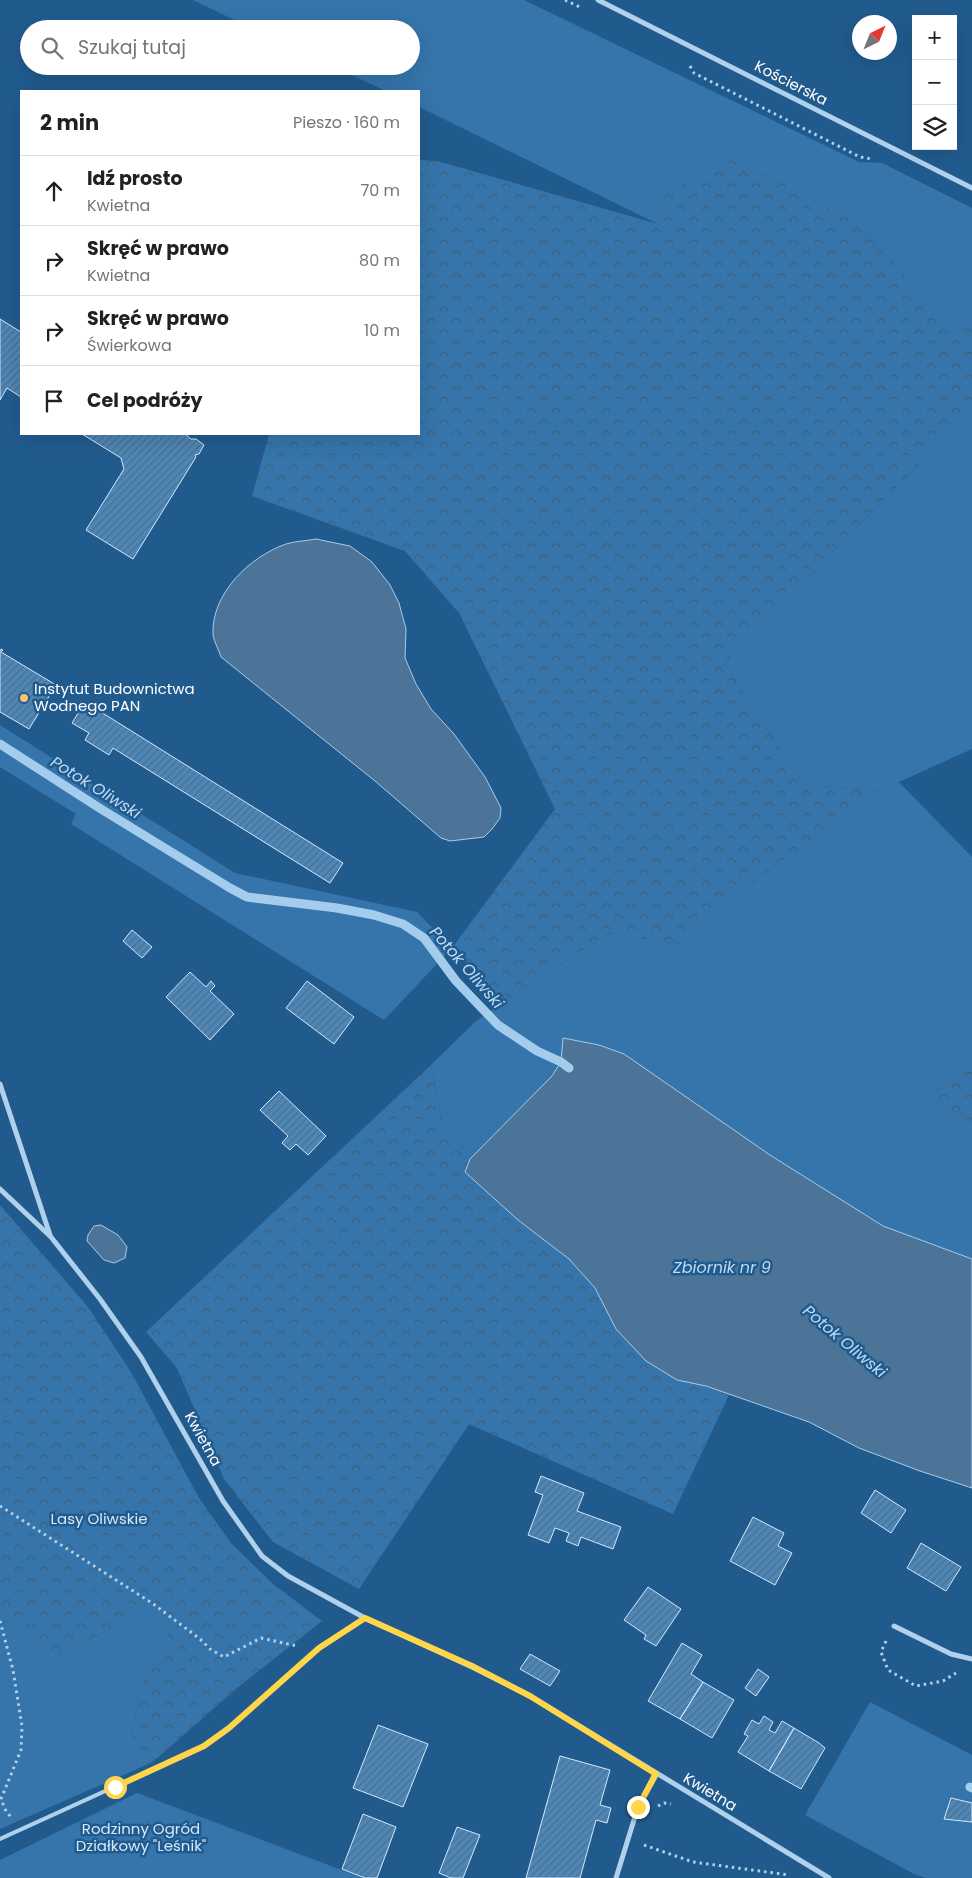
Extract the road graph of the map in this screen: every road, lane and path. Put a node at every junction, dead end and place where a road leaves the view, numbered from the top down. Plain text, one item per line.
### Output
1 (598, 0) edge
2 (972, 188) edge
3 (0, 1084) edge
4 (0, 1189) edge
5 (51, 1237) junction
6 (0, 1506) edge
7 (365, 1618) junction
8 (0, 1622) edge
9 (894, 1626) joint
10 (319, 1648) junction
11 (972, 1660) edge
12 (958, 1672) dead end
13 (656, 1774) junction
14 (676, 1806) dead end
15 (654, 1810) dead end
16 (30, 1825) junction
17 (0, 1838) edge
18 (628, 1840) junction
19 (789, 1871) dead end
20 (616, 1878) edge
21 (829, 1878) edge

1 - 2 street, Kościerska
3 - 5 street, Kwietna
4 - 5 street, Kwietna
5 - 7 street, Kwietna
6 - 10 path
7 - 10 lane
7 - 13 street, Kwietna
8 - 16 path
9 - 11 street
9 - 12 path
10 - 16 lane
13 - 18 street
13 - 21 street, Kwietna
14 - 15 path
16 - 17 lane
18 - 19 path
18 - 20 street

